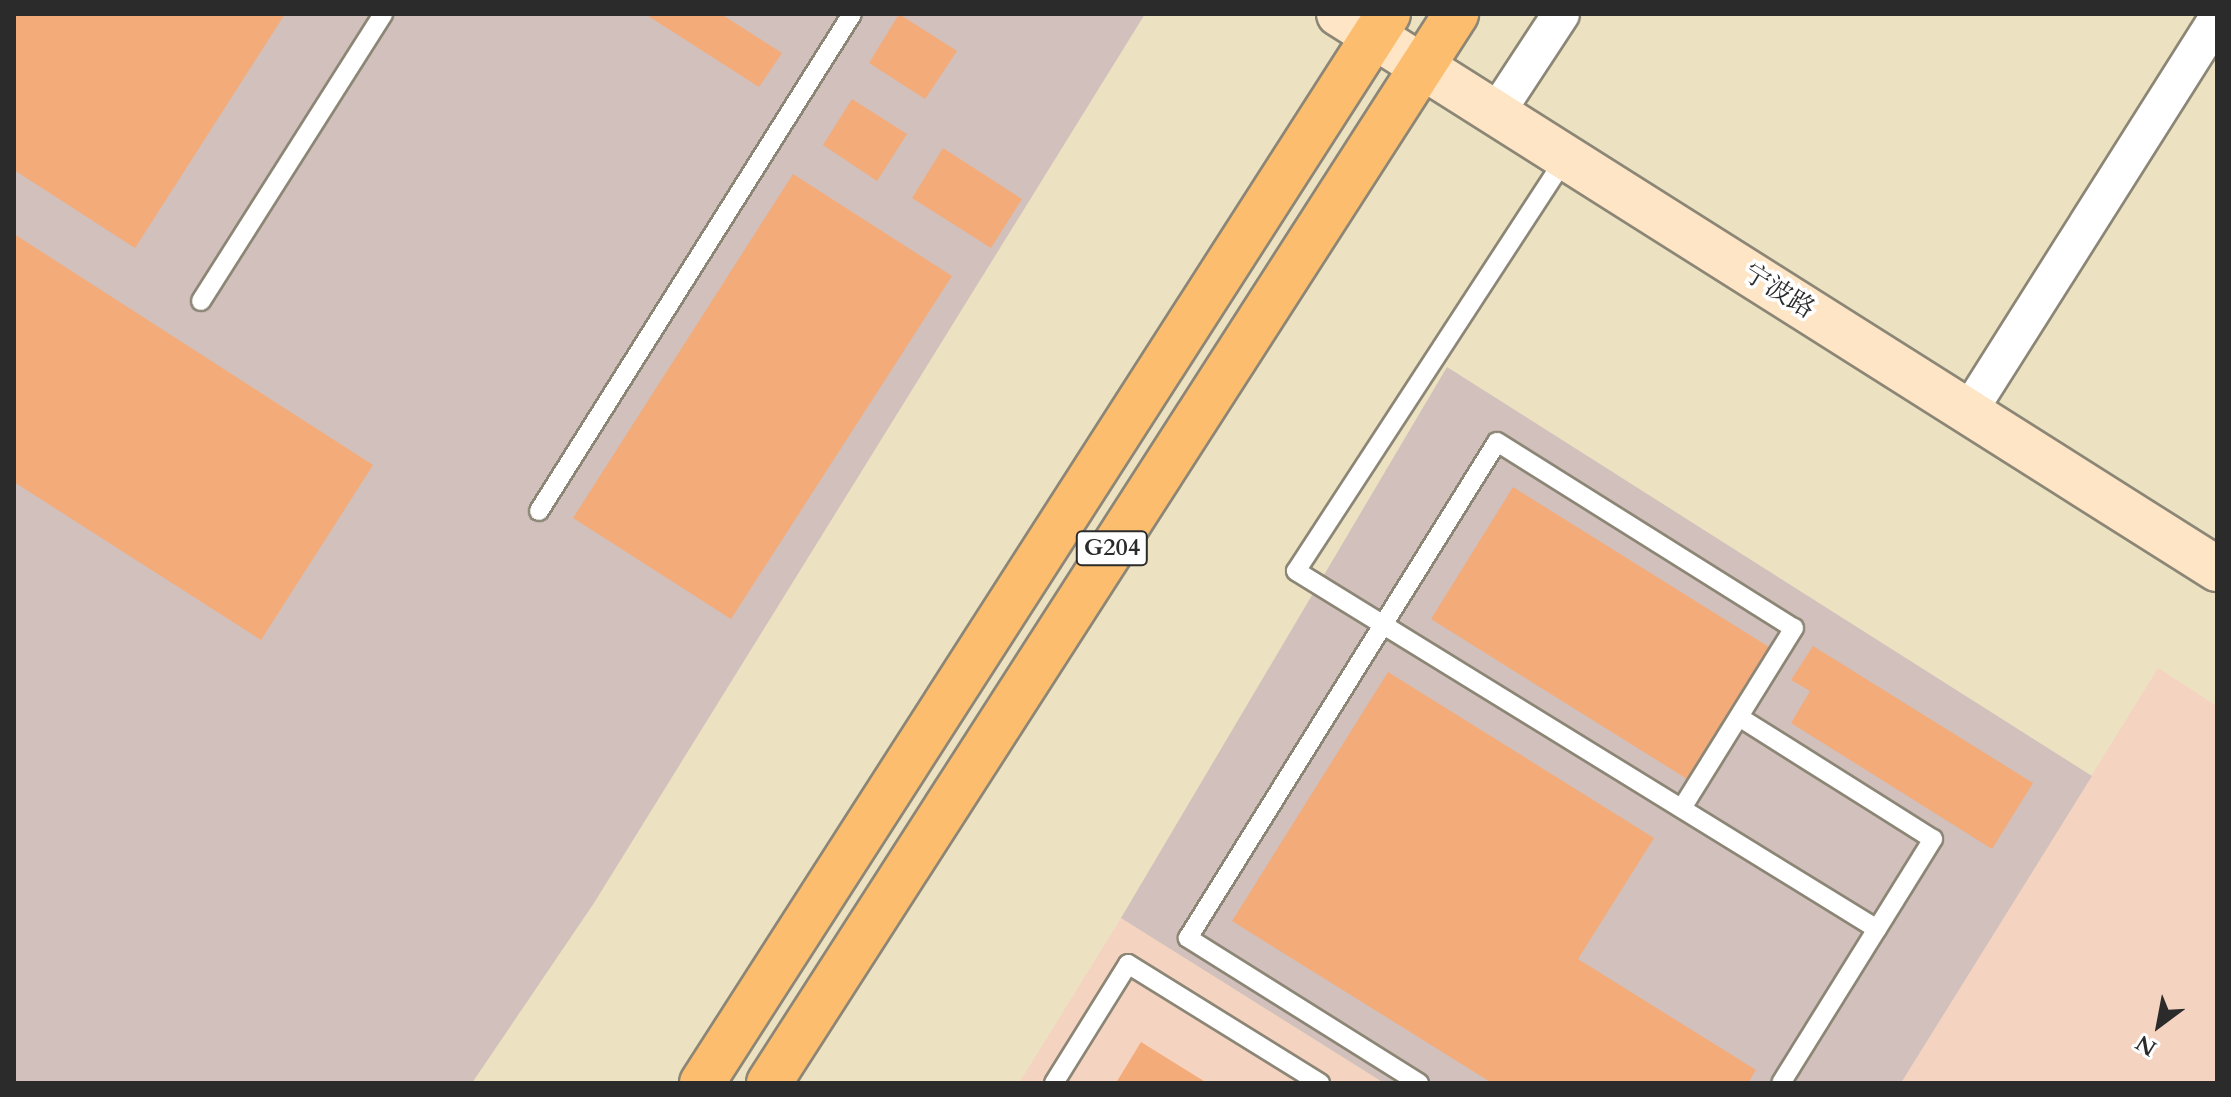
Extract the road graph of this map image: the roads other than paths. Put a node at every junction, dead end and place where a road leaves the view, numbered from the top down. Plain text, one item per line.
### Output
1 (383, 14) edge
2 (852, 14) edge
3 (1456, 14) edge
4 (1561, 14) edge
5 (2217, 19) edge
6 (1367, 21) edge
7 (1422, 66) junction
8 (1496, 113) junction
9 (1566, 157) junction
10 (201, 301) dead end
11 (1969, 411) junction
12 (539, 511) dead end
13 (2217, 569) edge
14 (1385, 622) junction
15 (1739, 717) junction
16 (1682, 808) junction
17 (1877, 929) junction
18 (702, 1083) edge
19 (769, 1083) edge
20 (1054, 1083) edge
21 (1320, 1083) edge
22 (1419, 1083) edge
23 (1781, 1083) edge

1 - 10 lane
2 - 12 lane
3 - 7 highway, G204
4 - 8 street
5 - 11 street
6 - 7 street, 宁波路
6 - 18 highway, G204
7 - 8 street, 宁波路
7 - 19 highway, G204
8 - 9 street, 宁波路
9 - 11 street, 宁波路
9 - 14 lane
11 - 13 street, 宁波路
14 - 15 lane
14 - 16 lane
14 - 22 lane
15 - 16 lane
15 - 17 lane
16 - 17 lane
17 - 23 lane
20 - 21 lane

